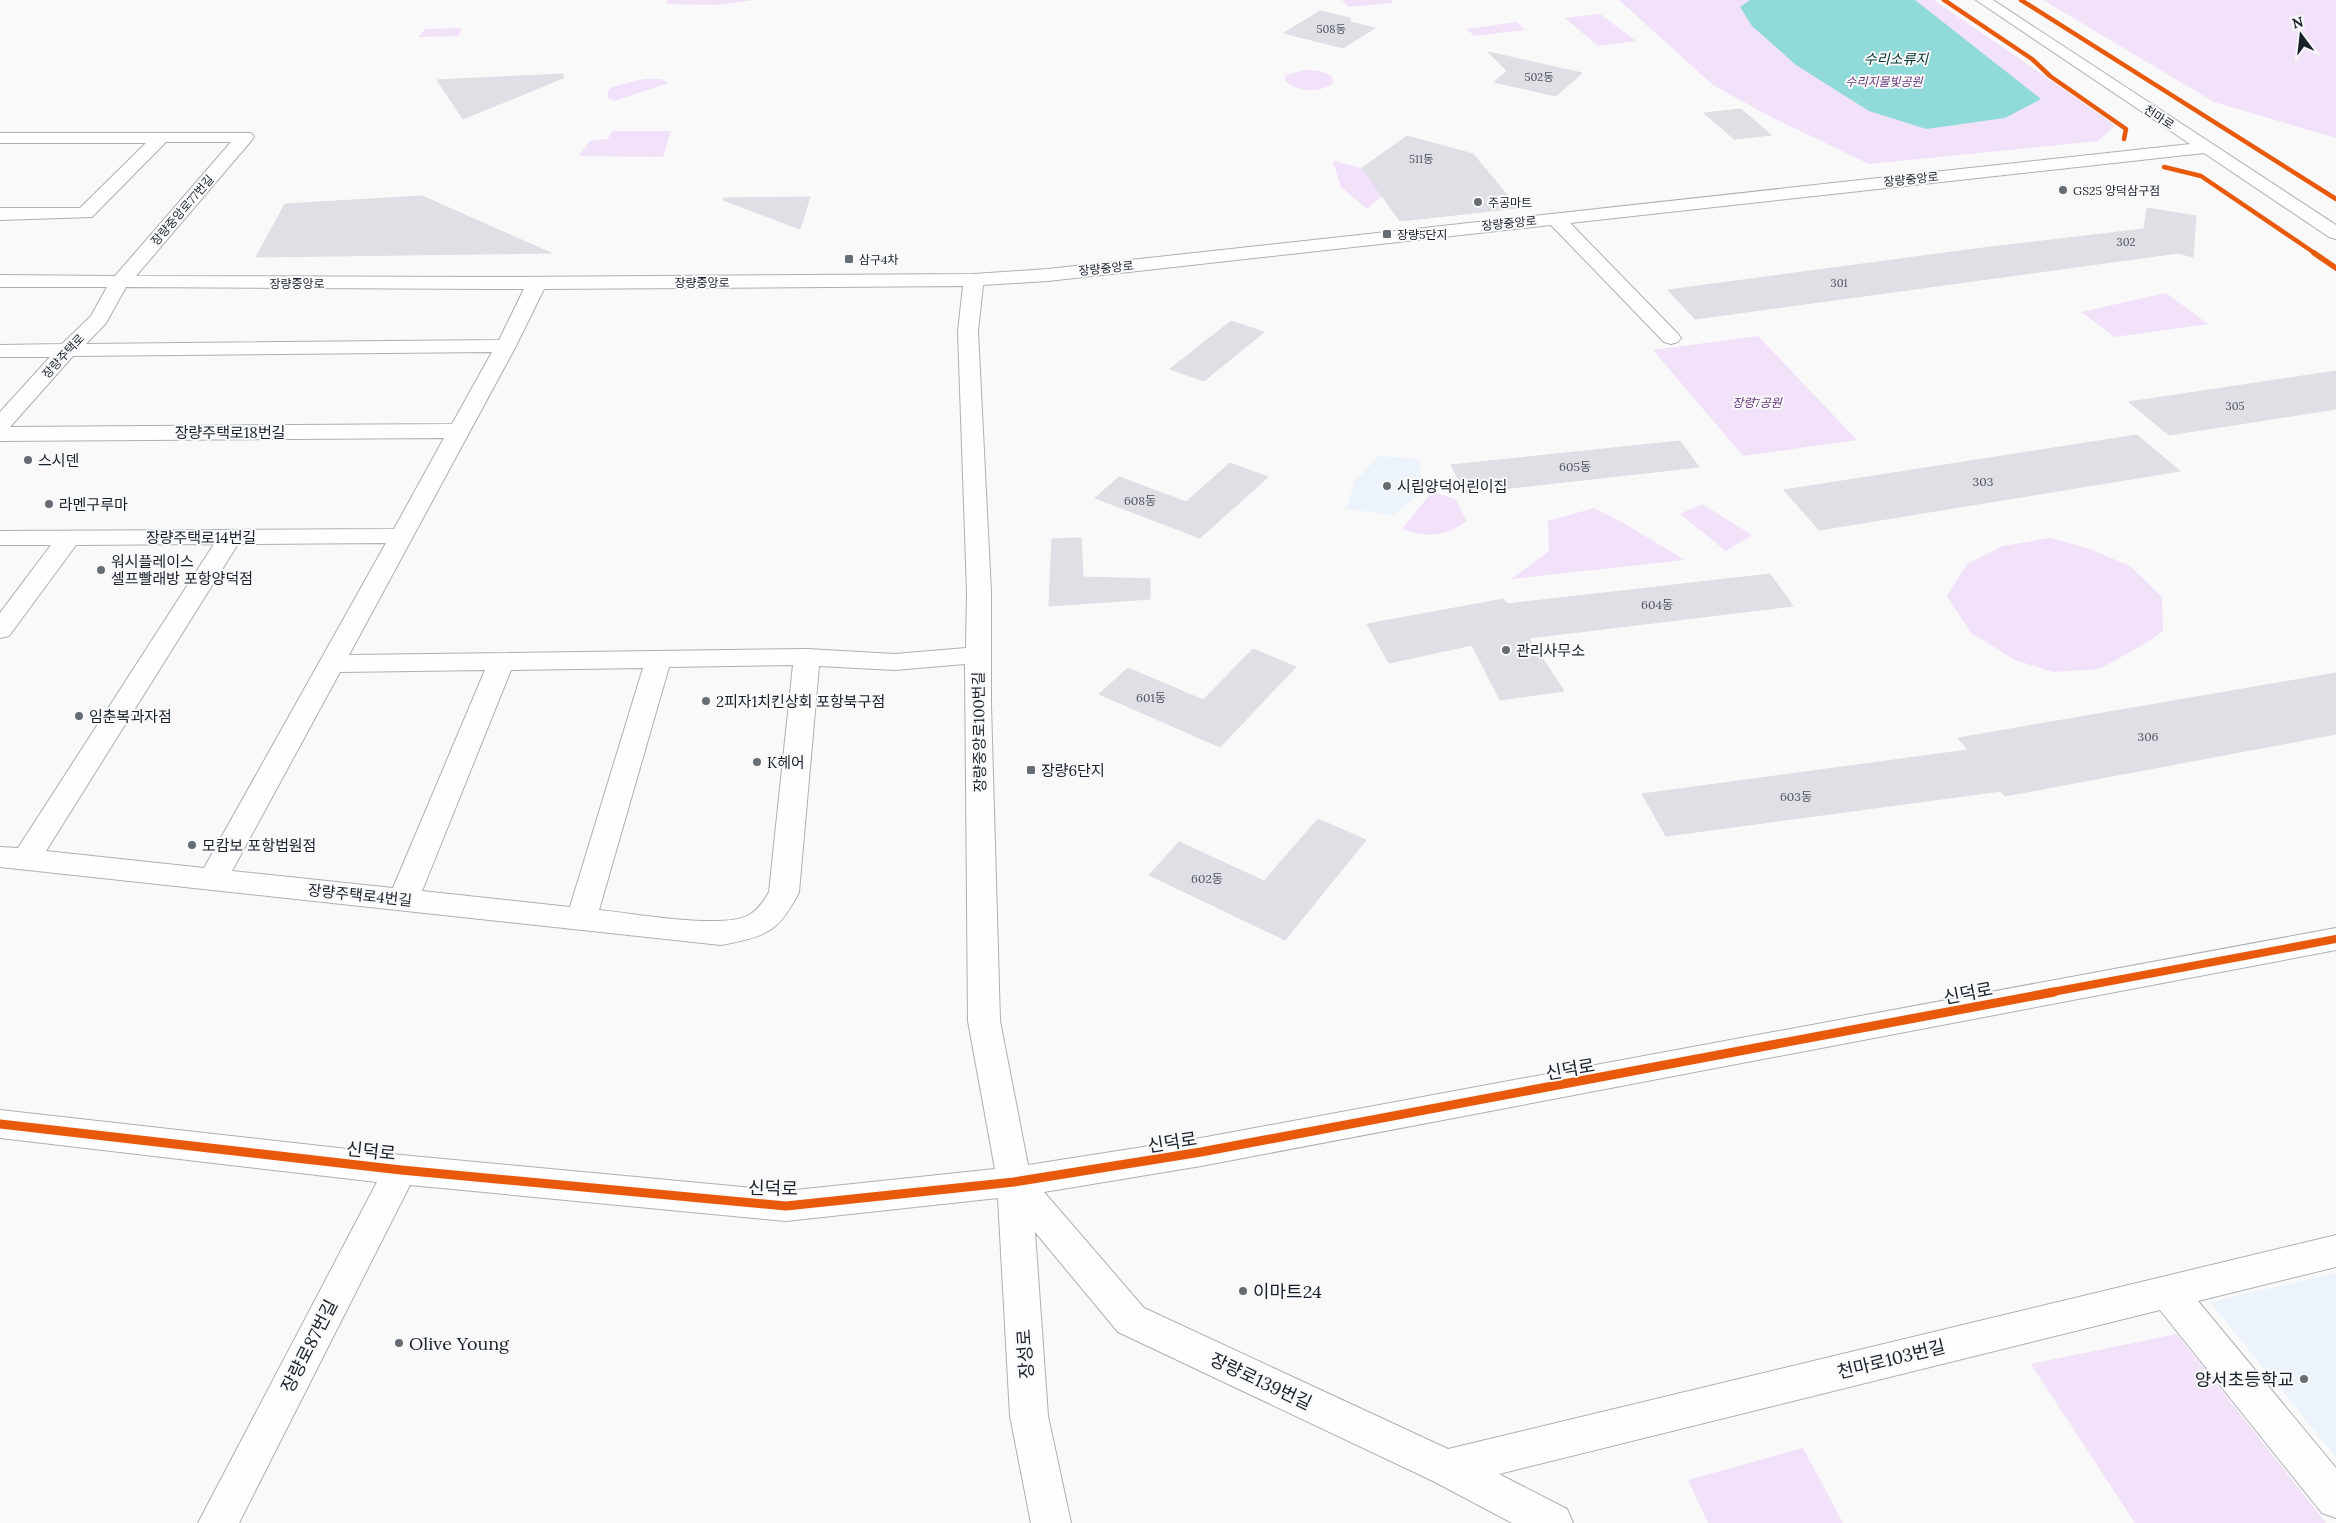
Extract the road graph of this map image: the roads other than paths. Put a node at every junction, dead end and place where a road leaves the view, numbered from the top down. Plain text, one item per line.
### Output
1 (1983, 0) edge
2 (0, 138) edge
3 (161, 138) junction
4 (2206, 148) junction
5 (0, 214) edge
6 (1554, 218) junction
7 (2336, 233) edge
8 (974, 280) junction
9 (0, 281) edge
10 (119, 283) junction
11 (538, 283) junction
12 (1671, 338) dead end
13 (506, 346) junction
14 (68, 350) junction
15 (0, 351) edge
16 (0, 425) edge
17 (459, 431) junction
18 (0, 434) edge
19 (402, 536) junction
20 (230, 537) junction
21 (0, 538) edge
22 (69, 538) junction
23 (0, 630) edge
24 (978, 655) junction
25 (807, 657) junction
26 (659, 659) junction
27 (502, 661) junction
28 (331, 664) junction
29 (13, 859) edge
30 (213, 879) junction
31 (403, 900) junction
32 (581, 919) junction
33 (2336, 939) edge
34 (0, 1124) edge
35 (401, 1170) junction
36 (1014, 1182) junction
37 (2336, 1251) edge
38 (2167, 1291) junction
39 (1447, 1468) junction
40 (2336, 1499) edge
41 (218, 1523) edge
42 (1051, 1523) edge
43 (1553, 1523) edge

1 - 4 street, 천마로
2 - 3 street
3 - 5 street
3 - 10 street, 장량중앙로77번길
4 - 6 street, 장량중앙로
4 - 7 street, 천마로
6 - 8 street, 장량중앙로
6 - 12 street
8 - 11 street, 장량중앙로
8 - 24 street, 장량중앙로100번길
9 - 10 street, 장량중앙로
10 - 11 street, 장량중앙로
10 - 14 street, 장량주택로
11 - 13 street
13 - 14 street
13 - 17 street
14 - 15 street
14 - 16 street, 장량주택로
17 - 18 street, 장량주택로18번길
17 - 19 street
19 - 20 street, 장량주택로14번길
19 - 28 street
20 - 22 street, 장량주택로14번길
20 - 29 street
21 - 22 street, 장량주택로14번길
22 - 23 street
24 - 25 street
24 - 36 street, 장량중앙로100번길
25 - 26 street
25 - 32 street, 장량주택로4번길
26 - 27 street
26 - 32 street
27 - 28 street
27 - 31 street
28 - 30 street
29 - 30 street, 장량주택로4번길
30 - 31 street, 장량주택로4번길
31 - 32 street, 장량주택로4번길
33 - 36 street, 신덕로
34 - 35 street, 신덕로
35 - 36 street, 신덕로
35 - 41 street, 장량로87번길
36 - 39 street, 장량로139번길
36 - 42 street, 장성로
37 - 38 street, 천마로103번길
38 - 39 street, 천마로103번길
38 - 40 street
39 - 43 street, 장량로139번길

